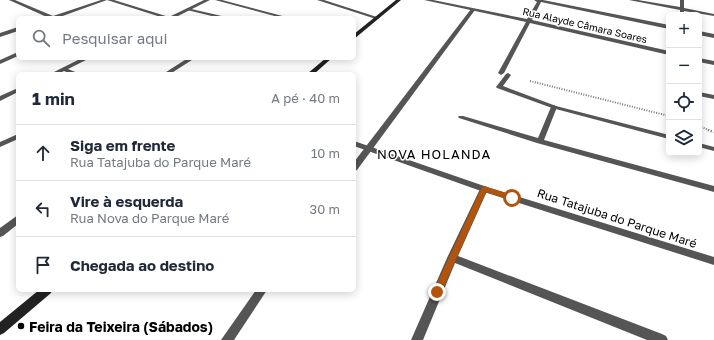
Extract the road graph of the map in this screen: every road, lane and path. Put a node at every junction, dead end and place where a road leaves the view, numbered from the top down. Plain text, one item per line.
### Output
1 (11, 0) edge
2 (105, 0) edge
3 (109, 0) edge
4 (208, 0) edge
5 (217, 0) edge
6 (319, 0) edge
7 (399, 0) edge
8 (426, 0) edge
9 (539, 0) edge
10 (631, 0) edge
11 (682, 0) edge
12 (189, 9) junction
13 (682, 9) junction
14 (473, 10) junction
15 (714, 15) edge
16 (48, 16) edge
17 (59, 16) edge
18 (162, 16) edge
19 (173, 16) edge
20 (218, 16) edge
21 (280, 16) edge
22 (378, 18) junction
23 (530, 21) junction
24 (666, 26) edge
25 (16, 30) edge
26 (702, 34) edge
27 (0, 35) edge
28 (356, 35) edge
29 (714, 36) edge
30 (666, 52) edge
31 (16, 55) edge
32 (83, 60) edge
33 (189, 60) edge
34 (327, 60) edge
35 (702, 61) edge
36 (0, 62) edge
37 (714, 63) edge
38 (63, 69) junction
39 (57, 72) edge
40 (71, 72) edge
41 (169, 72) edge
42 (312, 72) edge
43 (500, 73) dead end
44 (508, 75) joint
45 (16, 91) edge
46 (702, 95) edge
47 (714, 97) edge
48 (0, 99) edge
49 (554, 107) junction
50 (666, 115) edge
51 (462, 117) dead end
52 (702, 127) edge
53 (714, 132) edge
54 (666, 136) edge
55 (16, 137) edge
56 (540, 141) junction
57 (356, 144) edge
58 (0, 145) edge
59 (702, 146) edge
60 (370, 148) junction
61 (714, 149) edge
62 (356, 166) edge
63 (484, 189) junction
64 (714, 189) edge
65 (16, 221) edge
66 (0, 234) edge
67 (452, 258) junction
68 (714, 261) edge
69 (45, 292) edge
70 (261, 292) edge
71 (0, 329) edge
72 (227, 340) edge
73 (417, 340) edge
74 (662, 340) edge

1 - 16 street
2 - 17 street
3 - 18 street
4 - 12 street
5 - 21 street
6 - 22 street
7 - 22 street
8 - 14 street, Rua Alayde Câmara Soares
9 - 23 street
9 - 24 street
10 - 13 street
11 - 13 street
12 - 19 street
12 - 20 street
13 - 15 street
14 - 23 street, Rua Alayde Câmara Soares
14 - 60 street
22 - 28 street
23 - 30 street, Rua Alayde Câmara Soares
23 - 43 street
25 - 27 street
26 - 29 street
31 - 36 street
32 - 38 street
33 - 41 street
34 - 42 street
35 - 37 street
38 - 39 street
38 - 40 street
44 - 49 street
44 - 50 path
45 - 48 street
46 - 47 street
49 - 54 street
49 - 56 street
51 - 56 street
52 - 53 path
55 - 58 street
56 - 64 street
57 - 60 street, Rua Tatajuba do Parque Maré
59 - 61 street
60 - 62 street
60 - 63 street, Rua Tatajuba do Parque Maré
63 - 67 street
63 - 68 street, Rua Tatajuba do Parque Maré
65 - 66 street
67 - 73 street
67 - 74 street
69 - 71 street
70 - 72 street

